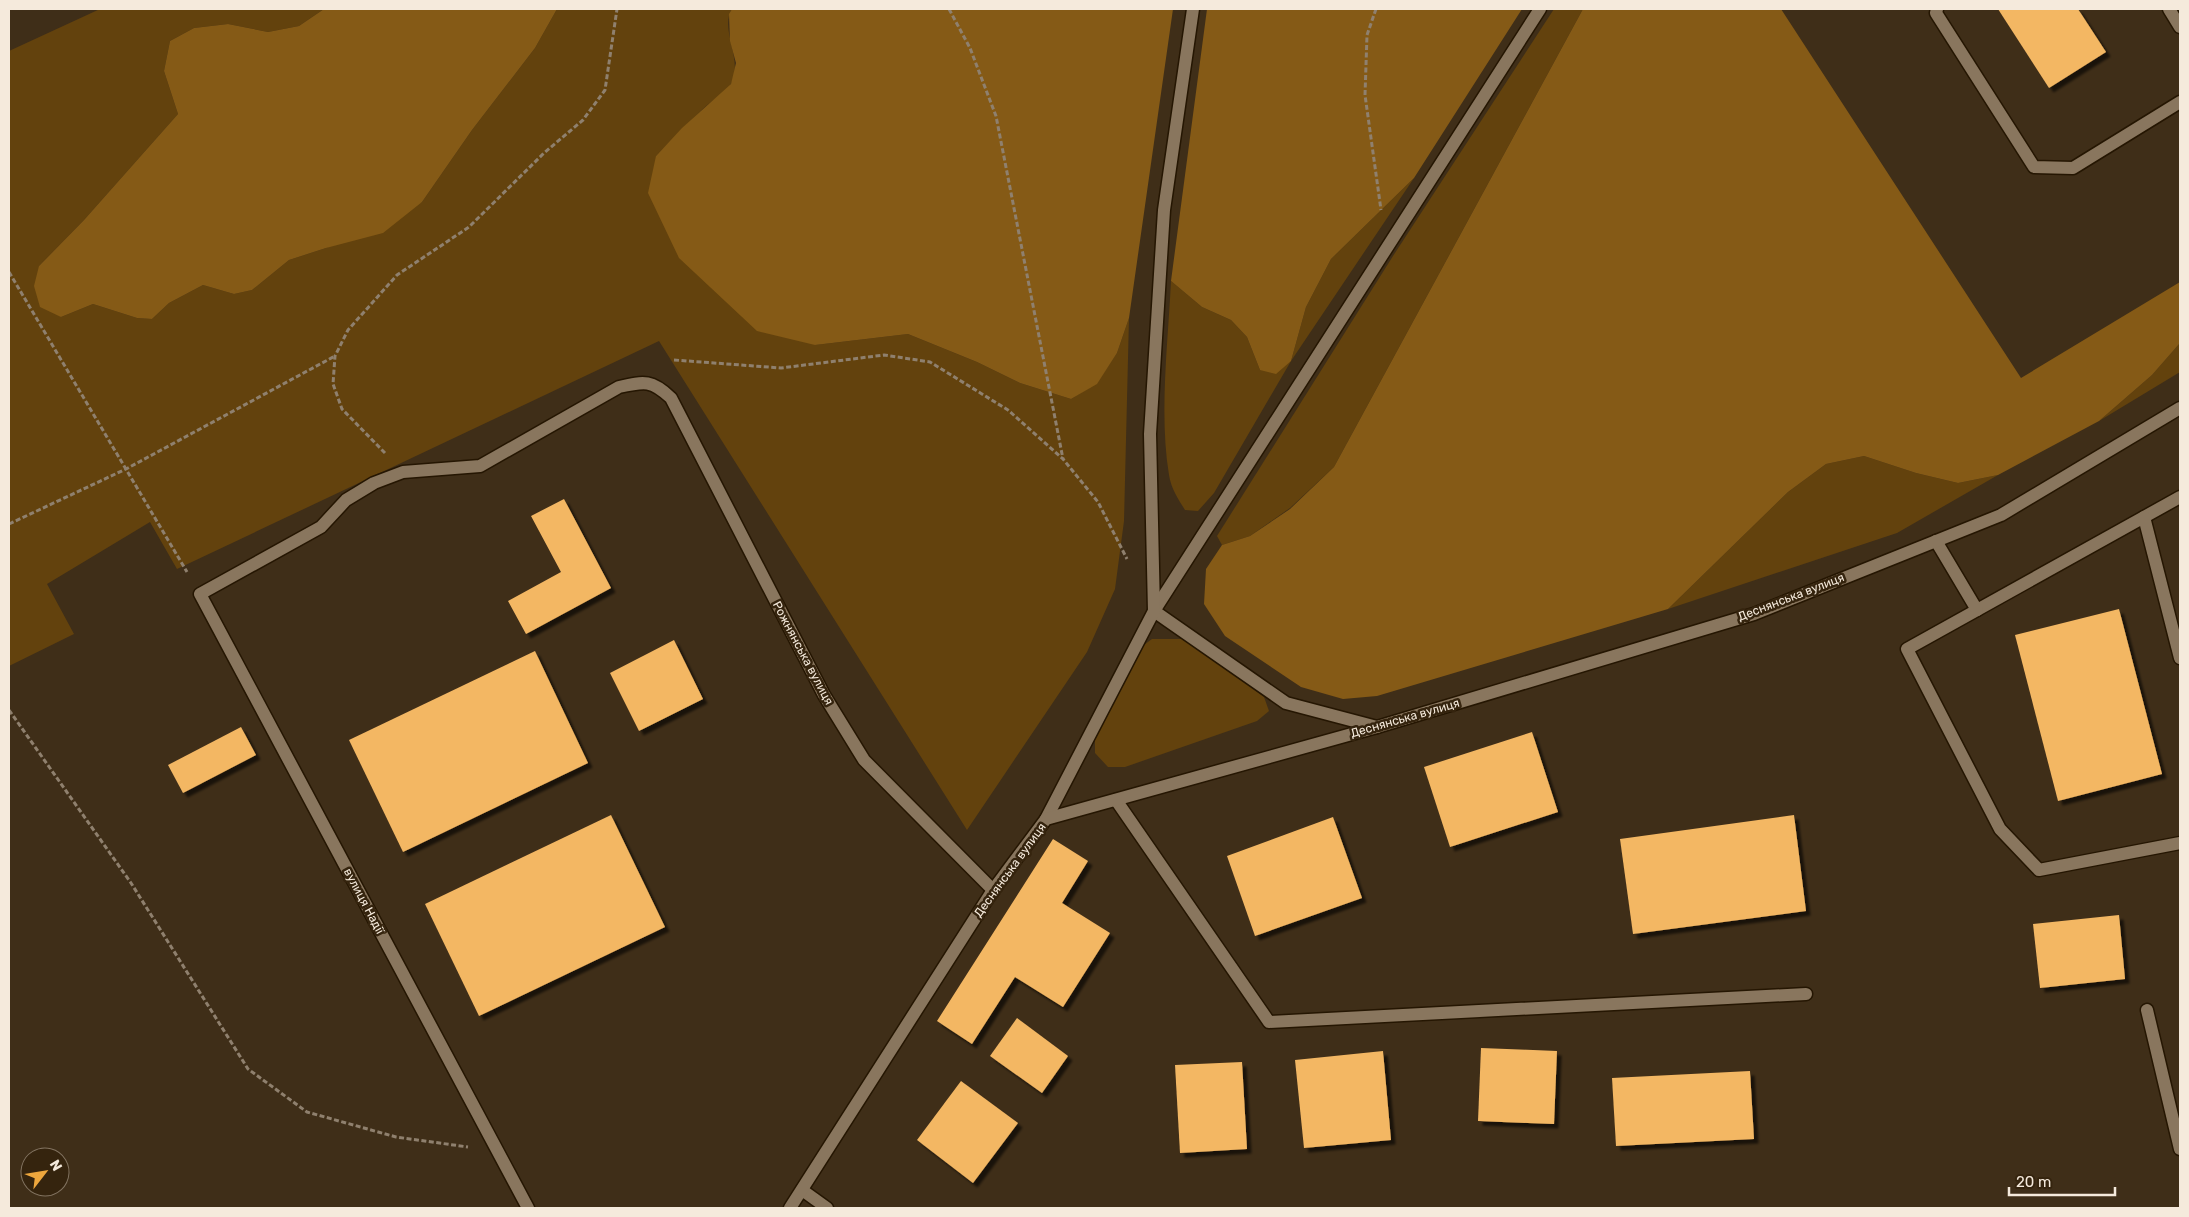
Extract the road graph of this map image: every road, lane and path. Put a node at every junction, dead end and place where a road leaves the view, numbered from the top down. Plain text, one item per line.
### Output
1 (617, 9) edge
2 (949, 9) edge
3 (1193, 9) edge
4 (1376, 9) edge
5 (1540, 9) edge
6 (1936, 9) edge
7 (2169, 9) edge
8 (2180, 27) edge
9 (2180, 102) edge
10 (1386, 249) junction
11 (9, 272) edge
12 (336, 356) junction
13 (674, 360) dead end
14 (2180, 408) edge
15 (1063, 459) junction
16 (126, 469) junction
17 (403, 472) junction
18 (2180, 497) edge
19 (2144, 517) junction
20 (9, 524) edge
21 (1936, 541) junction
22 (1128, 561) dead end
23 (200, 594) junction
24 (1978, 610) junction
25 (1154, 611) junction
26 (2180, 658) edge
27 (9, 710) edge
28 (1377, 727) junction
29 (1116, 800) junction
30 (1046, 819) junction
31 (2180, 843) edge
32 (993, 890) junction
33 (1806, 994) dead end
34 (2147, 1010) dead end
35 (2180, 1149) edge
36 (497, 1151) junction
37 (802, 1190) junction
38 (528, 1208) edge
39 (790, 1208) edge
40 (827, 1208) edge

1 - 12 path
2 - 15 path
3 - 25 street
4 - 10 path
5 - 10 street
6 - 9 street
7 - 8 street
10 - 25 street
11 - 16 path
12 - 16 path
12 - 17 path
13 - 15 path
14 - 21 street, Деснянська вулиця
15 - 22 path
16 - 20 path
16 - 23 path
17 - 23 street
17 - 32 street, Рожнянська вулиця
18 - 19 street
19 - 24 street
19 - 26 street
21 - 24 street
21 - 28 street, Деснянська вулиця
23 - 36 street, вулиця Надії
24 - 31 street
25 - 28 street
25 - 30 street
27 - 36 path
28 - 29 street, Деснянська вулиця
29 - 30 street, Деснянська вулиця
29 - 33 street
30 - 32 street, Деснянська вулиця
32 - 37 street, Деснянська вулиця
34 - 35 street
36 - 38 street, вулиця Надії
37 - 39 street, Деснянська вулиця
37 - 40 street

